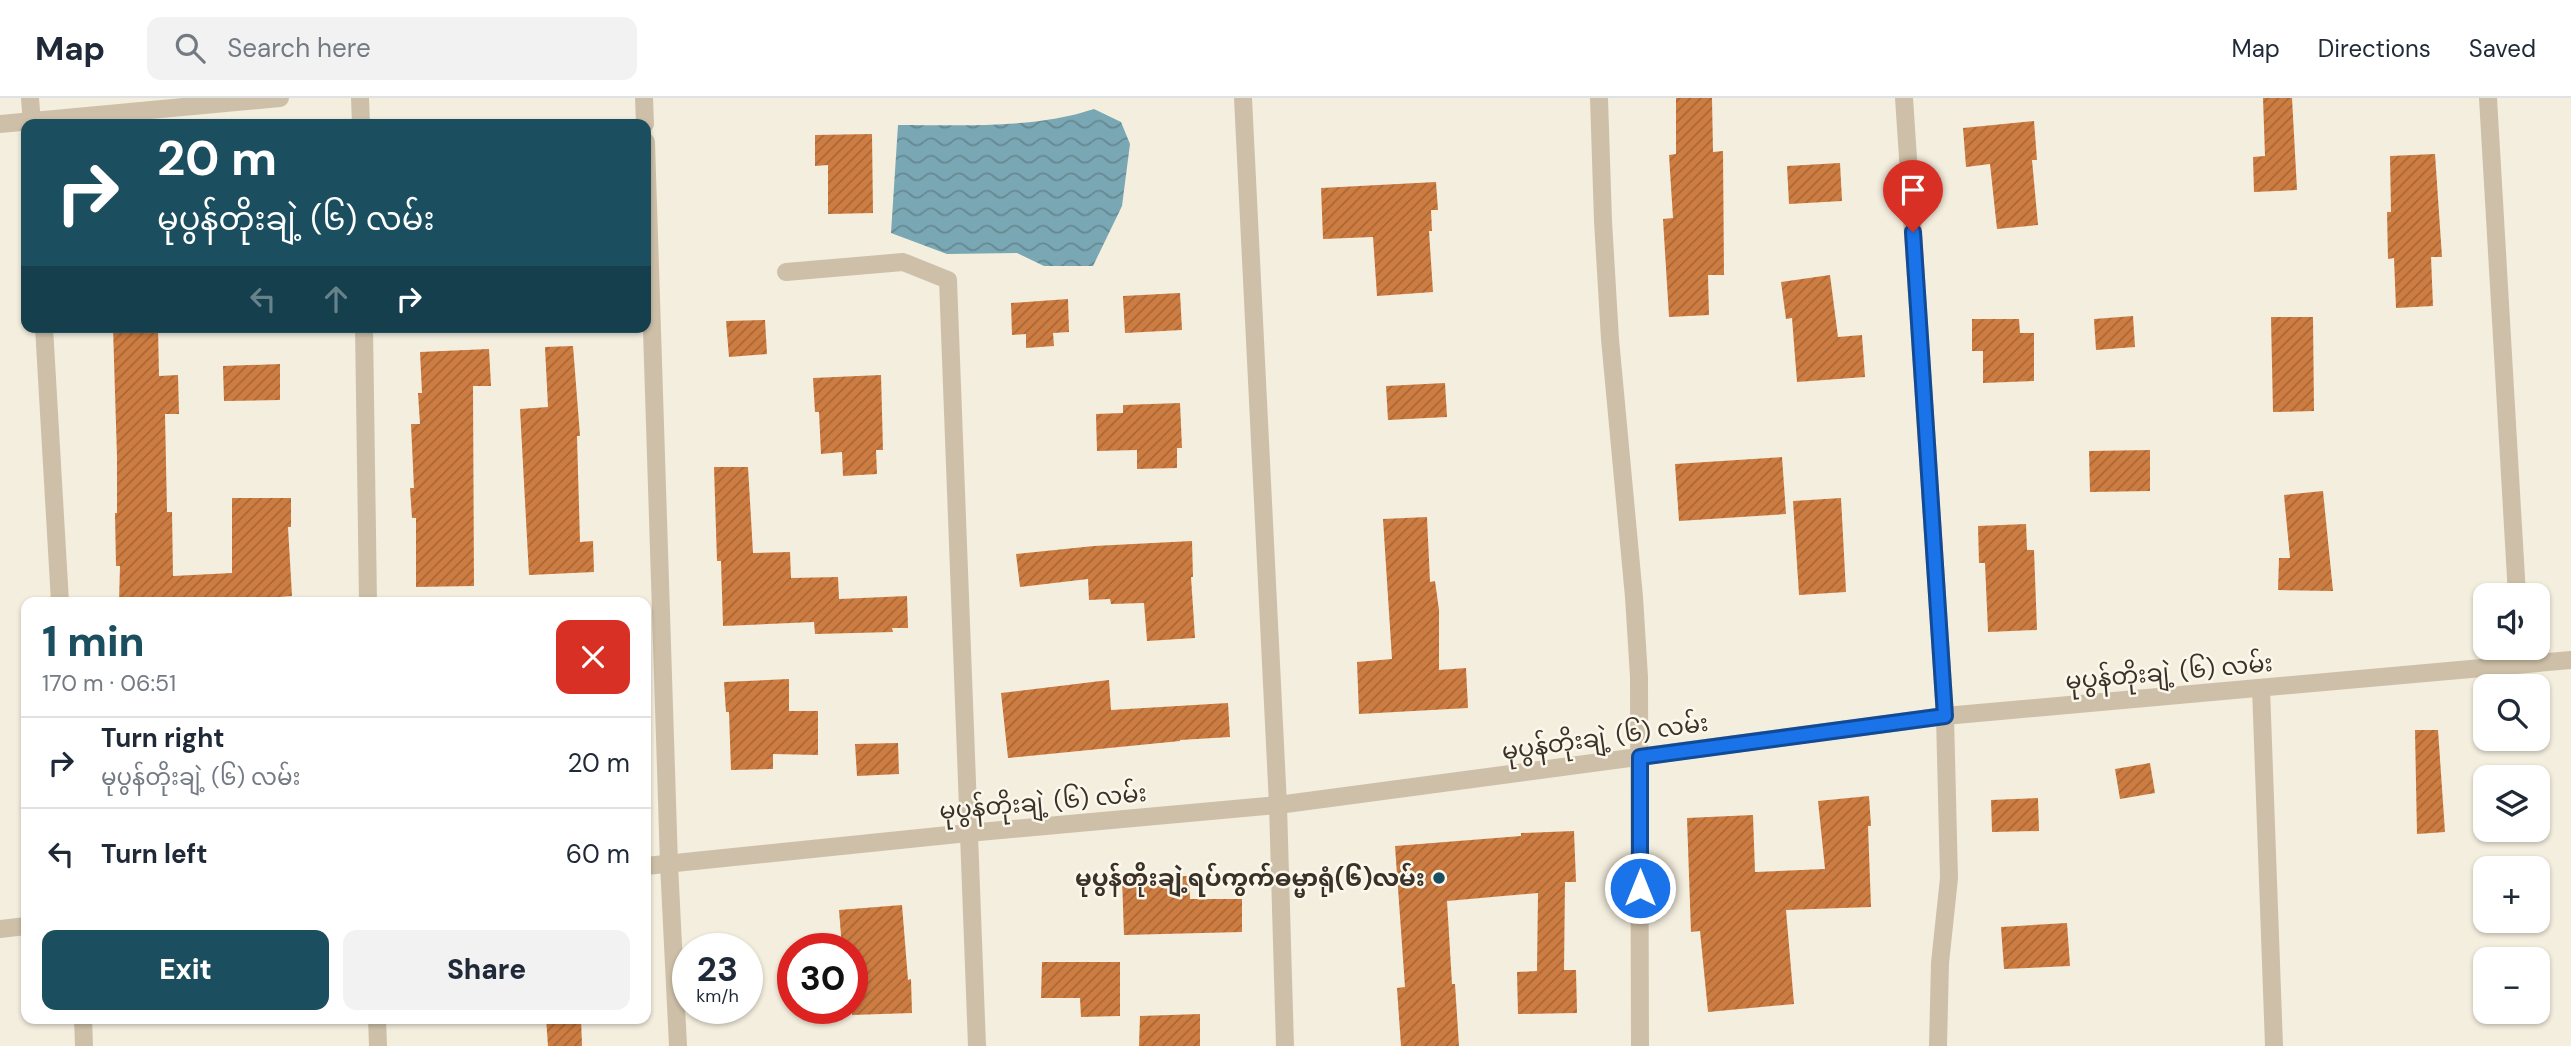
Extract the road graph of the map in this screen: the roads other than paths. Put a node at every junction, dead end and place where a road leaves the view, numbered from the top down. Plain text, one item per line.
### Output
1 (30, 98) edge
2 (280, 98) edge
3 (360, 98) edge
4 (644, 98) edge
5 (1242, 98) edge
6 (1599, 98) edge
7 (1904, 98) edge
8 (2488, 98) edge
9 (32, 119) edge
10 (72, 119) edge
11 (361, 119) edge
12 (645, 119) edge
13 (21, 123) edge
14 (0, 124) edge
15 (786, 272) dead end
16 (651, 299) edge
17 (44, 333) edge
18 (364, 333) edge
19 (2516, 583) edge
20 (60, 597) edge
21 (368, 597) edge
22 (2550, 658) edge
23 (2488, 660) edge
24 (2571, 660) edge
25 (2261, 688) junction
26 (1945, 716) junction
27 (1640, 757) junction
28 (1278, 805) junction
29 (968, 833) junction
30 (669, 863) junction
31 (651, 865) edge
32 (21, 927) edge
33 (0, 929) edge
34 (83, 1024) edge
35 (377, 1024) edge
36 (83, 1046) edge
37 (378, 1046) edge
38 (678, 1046) edge
39 (976, 1046) edge
40 (1285, 1046) edge
41 (1640, 1046) edge
42 (1938, 1046) edge
43 (2274, 1046) edge

1 - 9 street
2 - 10 street
3 - 11 street
4 - 12 street
5 - 28 street
6 - 27 street
7 - 26 street
8 - 19 street
13 - 14 street
15 - 29 street
16 - 30 street
17 - 20 street
18 - 21 street
22 - 24 street, မုပွန်တိုးချဲ့ (၆) လမ်း
23 - 25 street, မုပွန်တိုးချဲ့ (၆) လမ်း
25 - 26 street, မုပွန်တိုးချဲ့ (၆) လမ်း
25 - 43 street
26 - 27 street, မုပွန်တိုးချဲ့ (၆) လမ်း
26 - 42 street
27 - 28 street, မုပွန်တိုးချဲ့ (၆) လမ်း
27 - 41 street
28 - 29 street, မုပွန်တိုးချဲ့ (၆) လမ်း
28 - 40 street
29 - 30 street, မုပွန်တိုးချဲ့ (၆) လမ်း
29 - 39 street
30 - 31 street, မုပွန်တိုးချဲ့ (၆) လမ်း
30 - 38 street
32 - 33 street
34 - 36 street
35 - 37 street

